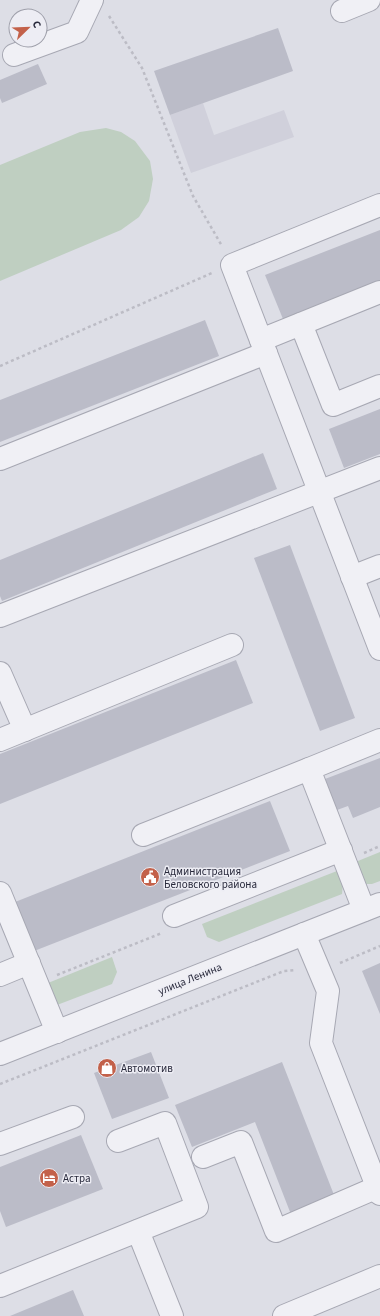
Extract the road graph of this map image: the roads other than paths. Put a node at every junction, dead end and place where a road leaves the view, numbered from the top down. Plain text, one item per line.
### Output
1 (369, 0) edge
2 (100, 6) edge
3 (342, 11) dead end
4 (14, 55) dead end
5 (380, 205) edge
6 (380, 292) edge
7 (300, 324) junction
8 (263, 347) junction
9 (380, 386) edge
10 (0, 459) edge
11 (380, 468) edge
12 (320, 492) junction
13 (380, 566) edge
14 (352, 577) junction
15 (0, 616) edge
16 (232, 645) dead end
17 (380, 649) edge
18 (0, 673) edge
19 (25, 730) junction
20 (0, 740) edge
21 (380, 740) edge
22 (309, 769) junction
23 (142, 835) dead end
24 (341, 850) junction
25 (0, 893) edge
26 (372, 907) edge
27 (174, 916) dead end
28 (304, 934) junction
29 (29, 963) junction
30 (0, 975) edge
31 (57, 1032) junction
32 (0, 1054) edge
33 (73, 1117) dead end
34 (118, 1141) dead end
35 (0, 1144) edge
36 (203, 1158) dead end
37 (379, 1189) edge
38 (138, 1231) junction
39 (380, 1276) edge
40 (0, 1286) edge
41 (172, 1316) edge
42 (284, 1316) edge

1 - 3 street
2 - 4 street
5 - 8 street
6 - 7 street
7 - 8 street
7 - 9 street
8 - 10 street
8 - 12 street
11 - 12 street
12 - 14 street
12 - 15 street
13 - 14 street
14 - 17 street
16 - 19 street
18 - 19 street
19 - 20 street
21 - 22 street
22 - 23 street
22 - 24 street
24 - 26 street
24 - 27 street
25 - 29 street
26 - 28 street, улица Ленина
28 - 31 street, улица Ленина
28 - 37 street
29 - 30 street
29 - 31 street
31 - 32 street, улица Ленина
33 - 35 street
34 - 38 street
36 - 37 street
38 - 40 street
38 - 41 street
39 - 42 street

